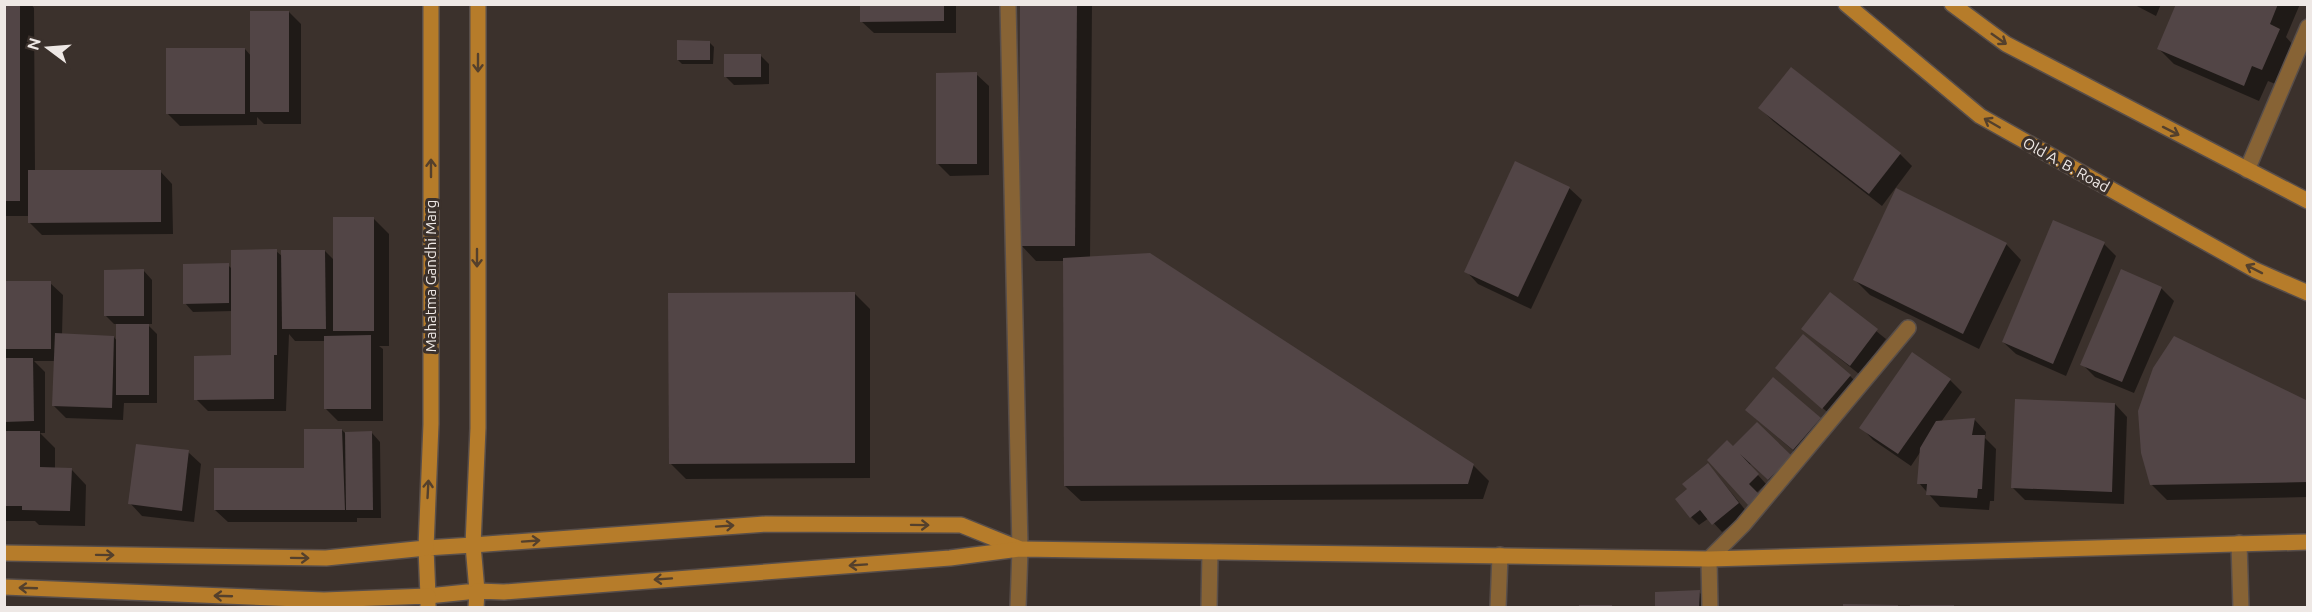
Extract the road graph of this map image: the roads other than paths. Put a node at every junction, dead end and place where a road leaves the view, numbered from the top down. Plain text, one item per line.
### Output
1 (431, 4) edge
2 (478, 4) edge
3 (1008, 4) edge
4 (1846, 4) edge
5 (1952, 4) edge
6 (2307, 27) edge
7 (2247, 170) junction
8 (2307, 201) edge
9 (2307, 293) edge
10 (1908, 328) dead end
11 (2307, 542) edge
12 (2239, 543) junction
13 (473, 545) junction
14 (426, 548) junction
15 (1020, 549) junction
16 (1210, 552) junction
17 (4, 553) edge
18 (1500, 555) junction
19 (1710, 559) junction
20 (4, 587) edge
21 (477, 591) junction
22 (428, 602) edge
23 (476, 608) edge
24 (1018, 608) edge
25 (1209, 608) edge
26 (1498, 608) edge
27 (1710, 608) edge
28 (2241, 608) edge

14 -> 1 main road, Mahatma Gandhi Marg
2 -> 13 main road
3 - 15 street
9 -> 4 main road, Old A. B. Road
5 -> 7 main road
6 - 7 street
7 - 8 main road
10 - 19 street
11 - 12 main road
12 - 19 main road
12 - 28 street
13 - 14 main road
13 -> 15 main road
13 - 21 main road
17 -> 14 main road
14 - 22 main road, Mahatma Gandhi Marg
15 - 16 main road
15 -> 21 main road
15 - 24 street
16 - 18 main road
16 - 25 street
18 - 19 main road
18 - 26 street
19 - 27 street
22 -> 20 main road
21 - 22 main road
21 - 23 main road

